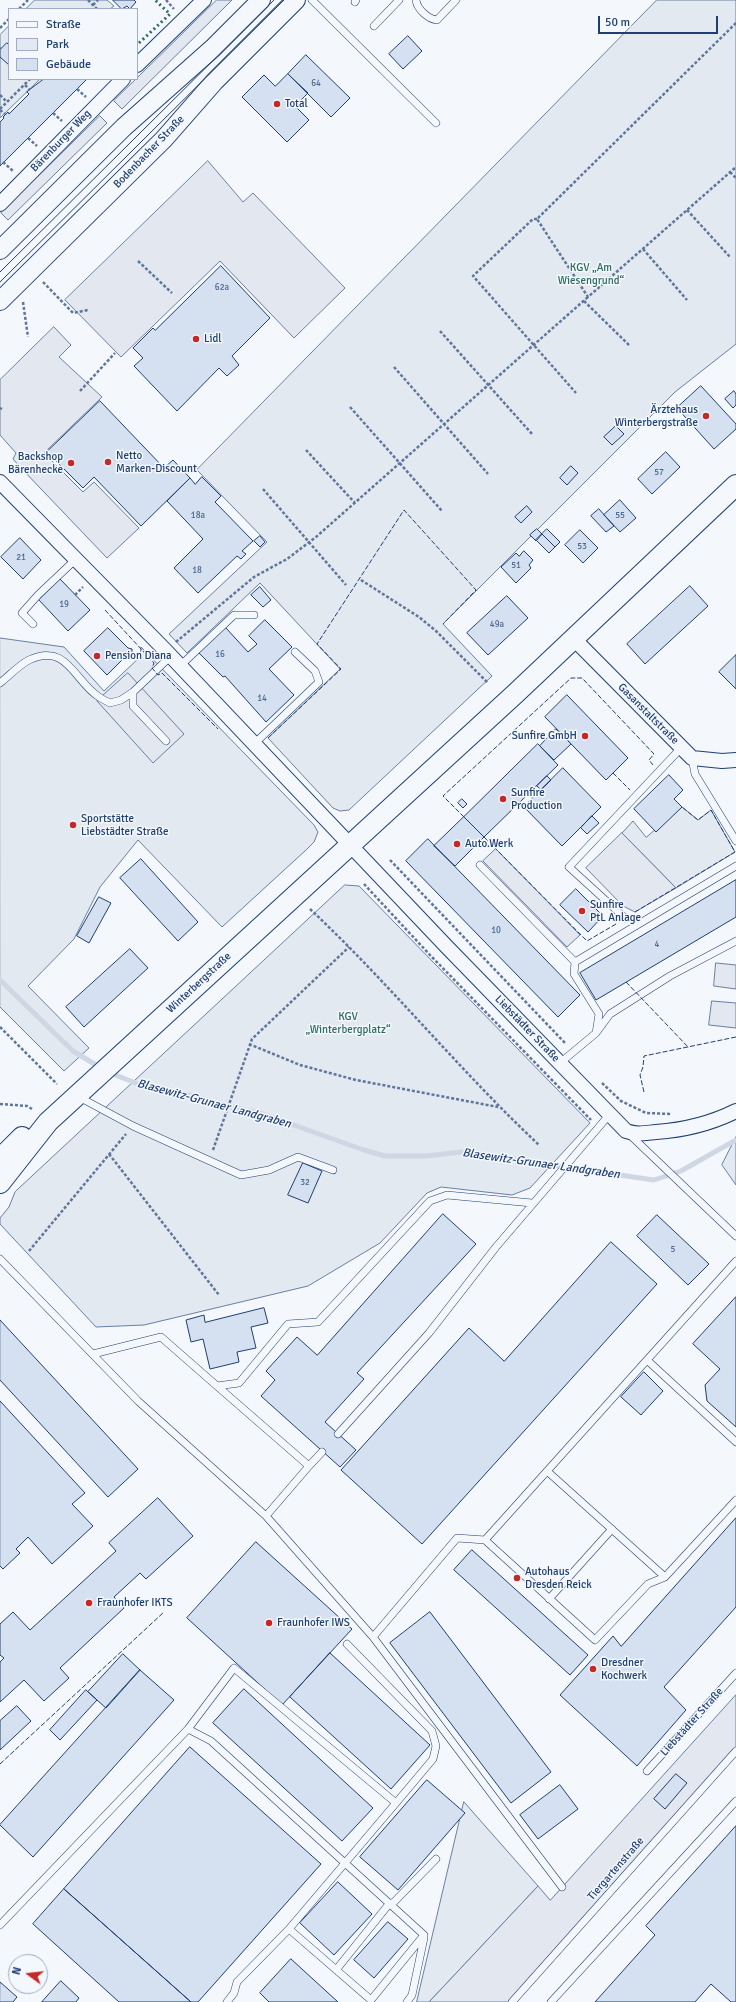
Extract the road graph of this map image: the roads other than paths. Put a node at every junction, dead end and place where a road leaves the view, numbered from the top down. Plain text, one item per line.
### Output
1 (204, 0) edge
2 (261, 0) edge
3 (296, 0) edge
4 (312, 0) edge
5 (398, 0) edge
6 (416, 0) edge
7 (456, 0) edge
8 (374, 26) dead end
9 (138, 64) edge
10 (122, 80) edge
11 (436, 123) dead end
12 (0, 204) edge
13 (0, 250) edge
14 (0, 301) edge
15 (0, 482) edge
16 (736, 486) edge
17 (76, 559) junction
18 (254, 615) dead end
19 (33, 624) dead end
20 (573, 638) junction
21 (295, 652) dead end
22 (175, 661) junction
23 (0, 683) edge
24 (133, 692) junction
25 (166, 741) dead end
26 (254, 744) junction
27 (681, 748) junction
28 (692, 758) junction
29 (736, 760) edge
30 (736, 841) edge
31 (350, 843) junction
32 (480, 866) dead end
33 (736, 866) edge
34 (625, 918) dead end
35 (736, 941) edge
36 (575, 962) junction
37 (596, 1033) junction
38 (560, 1063) junction
39 (76, 1096) junction
40 (736, 1111) edge
41 (610, 1114) junction
42 (48, 1122) junction
43 (626, 1131) junction
44 (0, 1159) edge
45 (333, 1170) dead end
46 (0, 1183) edge
47 (532, 1203) junction
48 (736, 1236) edge
49 (0, 1259) edge
50 (736, 1261) edge
51 (93, 1354) junction
52 (647, 1360) junction
53 (217, 1386) junction
54 (338, 1434) dead end
55 (736, 1442) edge
56 (322, 1452) dead end
57 (309, 1466) junction
58 (547, 1471) junction
59 (736, 1500) edge
60 (266, 1516) junction
61 (612, 1529) junction
62 (485, 1540) junction
63 (666, 1577) junction
64 (549, 1599) junction
65 (373, 1637) junction
66 (347, 1644) dead end
67 (736, 1673) edge
68 (188, 1728) junction
69 (736, 1751) edge
70 (647, 1771) dead end
71 (736, 1801) edge
72 (396, 1803) junction
73 (436, 1859) dead end
74 (345, 1863) junction
75 (562, 1887) dead end
76 (389, 1904) junction
77 (0, 1925) edge
78 (289, 1929) junction
79 (424, 1935) junction
80 (336, 1970) junction
81 (227, 2002) edge
82 (407, 2002) edge
83 (512, 2002) edge
84 (551, 2002) edge

1 - 9 street
2 - 13 street
3 - 14 street, Bodenbacher Straße
4 - 11 lane
5 - 8 lane
6 - 7 lane
10 - 12 street, Bärenburger Weg
15 - 17 street, Liebstädter Straße
16 - 20 main road, Winterbergstraße
17 - 19 lane
17 - 22 street, Liebstädter Straße
18 - 22 lane
20 - 27 street, Gasanstaltstraße
20 - 31 main road, Winterbergstraße
21 - 26 lane
22 - 24 lane
22 - 26 street, Liebstädter Straße
23 - 24 lane
24 - 25 lane
26 - 31 street, Liebstädter Straße
27 - 28 street, Gasanstaltstraße
27 - 34 lane
28 - 29 street
28 - 30 lane
31 - 38 street, Liebstädter Straße
31 - 39 main road, Winterbergstraße
32 - 36 lane
33 - 36 lane
35 - 37 lane
36 - 37 lane
37 - 38 lane
38 - 41 street, Liebstädter Straße
39 - 42 main road, Winterbergstraße
39 - 45 lane
40 - 43 street
41 - 43 street, Liebstädter Straße
41 - 47 lane
42 - 44 main road, Winterbergstraße
42 - 46 main road, Winterbergstraße
43 - 48 lane
47 - 53 lane
47 - 54 lane
49 - 51 lane
50 - 52 lane
51 - 53 lane
51 - 60 lane
52 - 55 lane
52 - 58 lane
53 - 57 lane
56 - 57 lane
57 - 60 lane
58 - 61 lane
58 - 62 lane
59 - 63 lane
60 - 65 lane
61 - 63 lane
61 - 64 lane
62 - 64 lane
62 - 65 lane
63 - 64 lane
65 - 75 lane
66 - 72 lane
67 - 70 lane, Liebstädter Straße
68 - 72 lane
68 - 74 lane
68 - 77 lane
69 - 83 lane, Tiergartenstraße
71 - 84 lane
72 - 74 lane
73 - 76 lane
74 - 76 lane
74 - 78 lane
76 - 79 lane
76 - 80 lane
78 - 80 lane
78 - 81 lane
79 - 80 lane
79 - 82 lane

